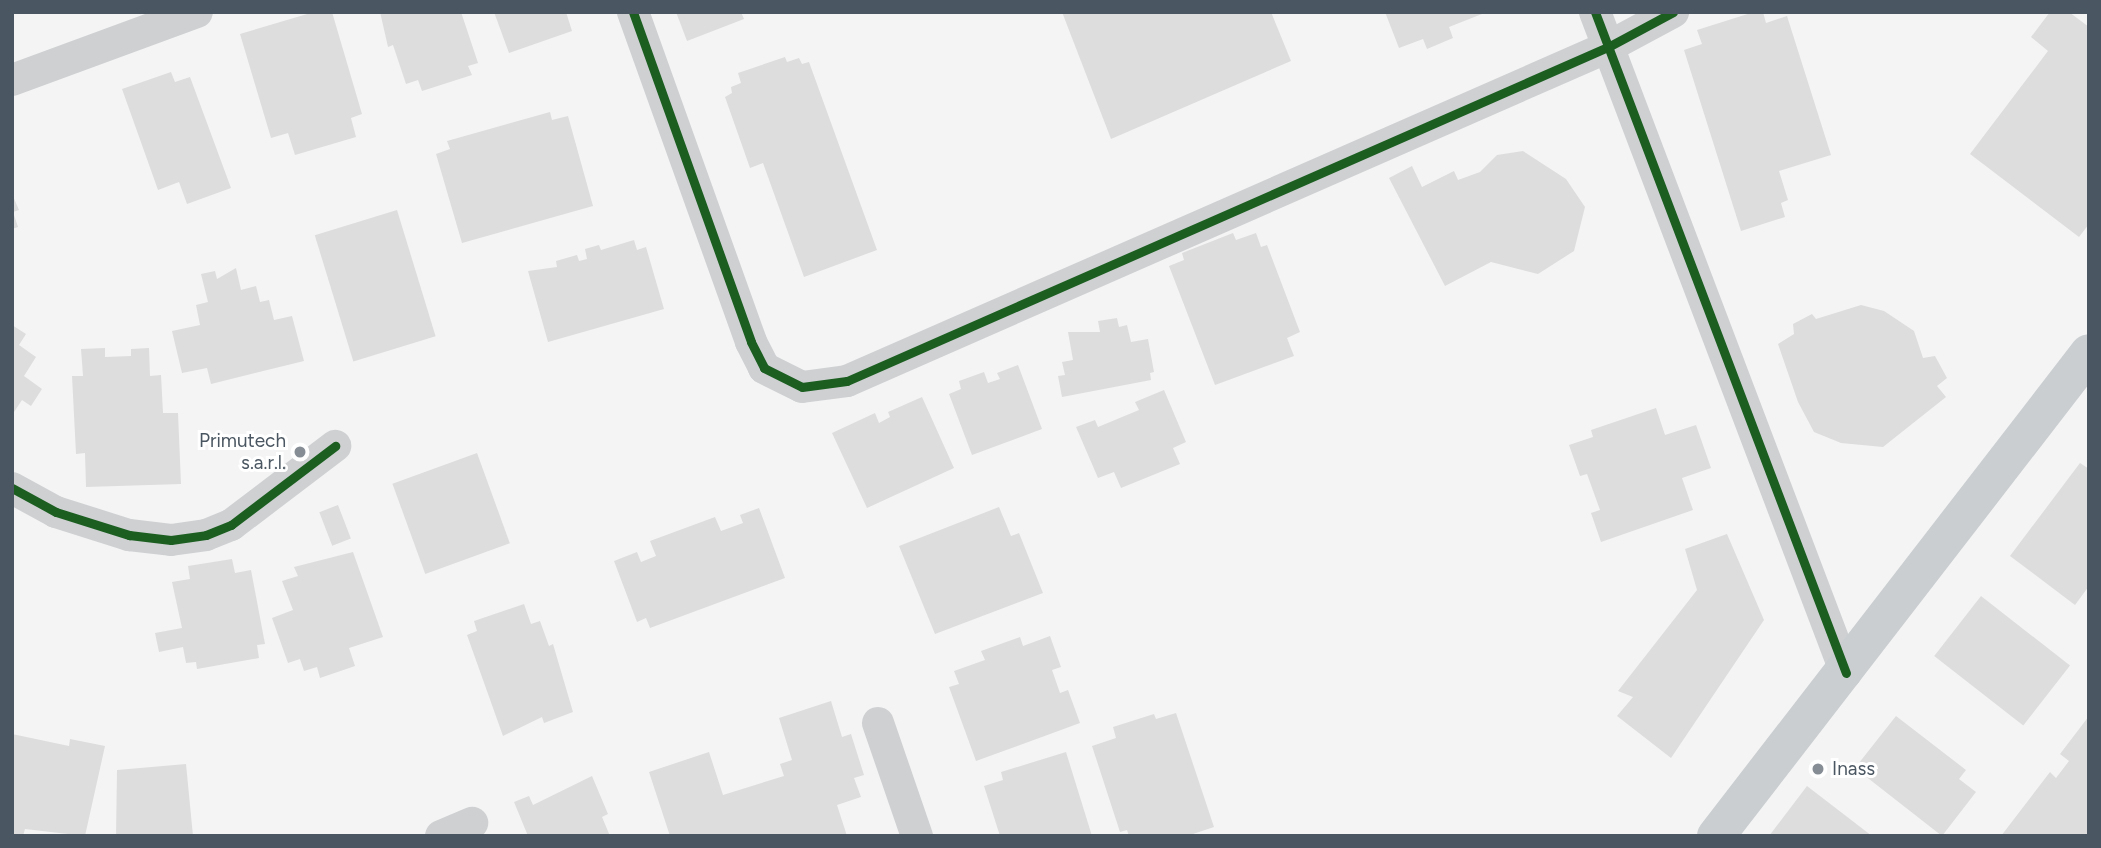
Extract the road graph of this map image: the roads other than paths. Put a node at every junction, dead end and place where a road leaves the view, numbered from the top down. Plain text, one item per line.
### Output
1 (197, 12) edge
2 (633, 12) edge
3 (1595, 12) edge
4 (1673, 12) edge
5 (1608, 47) junction
6 (12, 80) edge
7 (2089, 353) edge
8 (335, 446) dead end
9 (12, 488) edge
10 (1846, 673) junction
11 (878, 723) dead end
12 (472, 822) dead end
13 (441, 836) edge
14 (917, 836) edge
15 (1716, 836) edge

1 - 6 street
2 - 5 street
3 - 5 street
4 - 5 street
5 - 10 street
7 - 10 main road
8 - 9 street
10 - 15 main road
11 - 14 street
12 - 13 street

